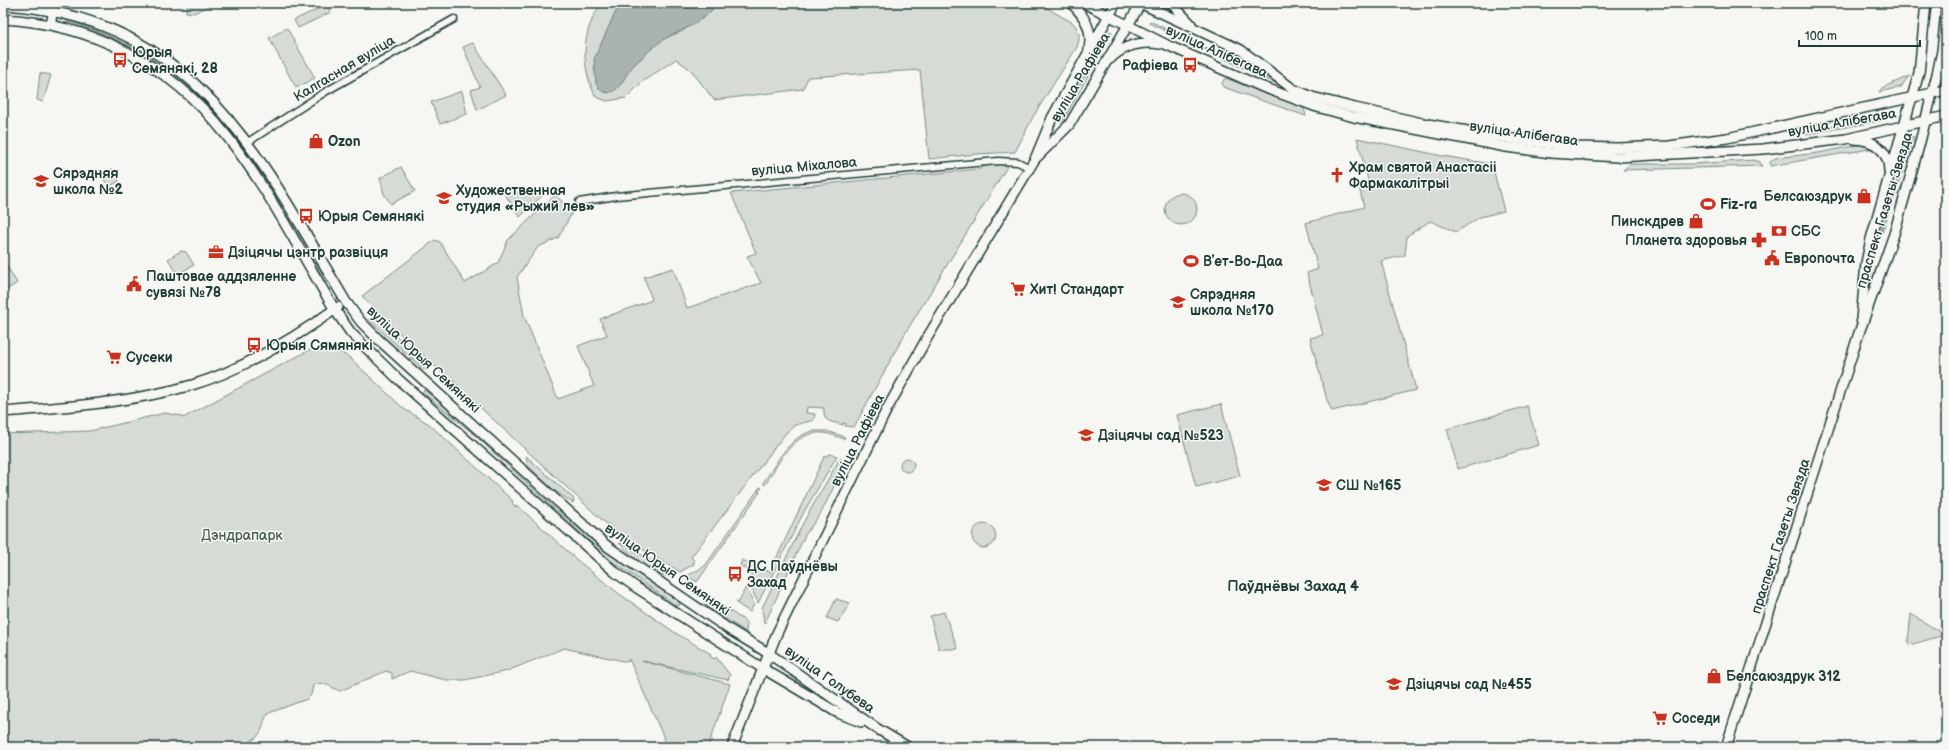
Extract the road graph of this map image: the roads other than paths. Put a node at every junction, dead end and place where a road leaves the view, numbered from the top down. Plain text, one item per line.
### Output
1 (1071, 3) edge
2 (1084, 3) edge
3 (1116, 3) edge
4 (1141, 3) edge
5 (1171, 3) edge
6 (1926, 3) edge
7 (3, 5) edge
8 (54, 7) edge
9 (1946, 10) edge
10 (1113, 18) junction
11 (3, 19) edge
12 (454, 19) dead end
13 (51, 24) junction
14 (1128, 25) junction
15 (1198, 30) junction
16 (1167, 45) junction
17 (1942, 51) junction
18 (1088, 56) junction
19 (1946, 60) edge
20 (1103, 66) junction
21 (1946, 90) edge
22 (1931, 94) junction
23 (1913, 98) junction
24 (1946, 116) edge
25 (1926, 120) junction
26 (1905, 125) junction
27 (1846, 139) junction
28 (248, 142) junction
29 (1035, 159) junction
30 (1030, 168) junction
31 (1888, 180) junction
32 (579, 202) dead end
33 (346, 302) junction
34 (335, 310) junction
35 (1859, 333) junction
36 (3, 412) edge
37 (768, 653) junction
38 (762, 668) junction
39 (876, 728) junction
40 (732, 747) edge
41 (908, 747) edge
42 (1726, 747) edge

1 - 18 main road
2 - 10 main road, вуліца Алібегава
3 - 10 main road, вуліца Рафіева
4 - 14 main road, вуліца Рафіева
4 - 15 main road, вуліца Алібегава
5 - 15 main road
6 - 23 main road, праспект Газеты Звязда
7 - 8 main road, вуліца Юрыя Семянякі
8 - 13 street
8 - 28 main road, вуліца Юрыя Семянякі
9 - 17 main road, праспект Газеты Звязда
10 - 14 main road, вуліца Алібегава
10 - 18 main road, вуліца Рафіева
11 - 13 main road, вуліца Юрыя Семянякі
12 - 28 street, Калгасная вуліца
13 - 34 main road, вуліца Юрыя Семянякі
14 - 16 main road, вуліца Алібегава
14 - 20 main road, вуліца Рафіева
15 - 23 main road, вуліца Алібегава
16 - 20 main road
16 - 27 main road, вуліца Алібегава
17 - 19 main road
17 - 22 main road, праспект Газеты Звязда
18 - 29 main road, вуліца Рафіева
20 - 29 main road, вуліца Рафіева
21 - 22 main road, вуліца Алібегава
22 - 23 main road, вуліца Алібегава
22 - 25 main road, праспект Газеты Звязда
23 - 26 main road, праспект Газеты Звязда
24 - 25 main road, вуліца Алібегава
25 - 26 main road, вуліца Алібегава
25 - 35 main road, праспект Газеты Звязда
26 - 27 main road, вуліца Алібегава
26 - 31 main road, праспект Газеты Звязда
27 - 31 main road
28 - 33 main road, вуліца Юрыя Семянякі
29 - 30 main road, вуліца Рафіева
30 - 32 street, вуліца Міхалова
30 - 37 main road, вуліца Рафіева
31 - 35 main road, праспект Газеты Звязда
33 - 34 main road
33 - 37 main road, вуліца Юрыя Семянякі
34 - 36 main road
34 - 38 main road, вуліца Юрыя Семянякі
35 - 42 main road, праспект Газеты Звязда
37 - 38 main road, вуліца Рафіева
37 - 39 main road, вуліца Голубева
38 - 39 main road, вуліца Голубева
38 - 40 main road, вуліца Рафіева
39 - 41 main road, вуліца Голубева

